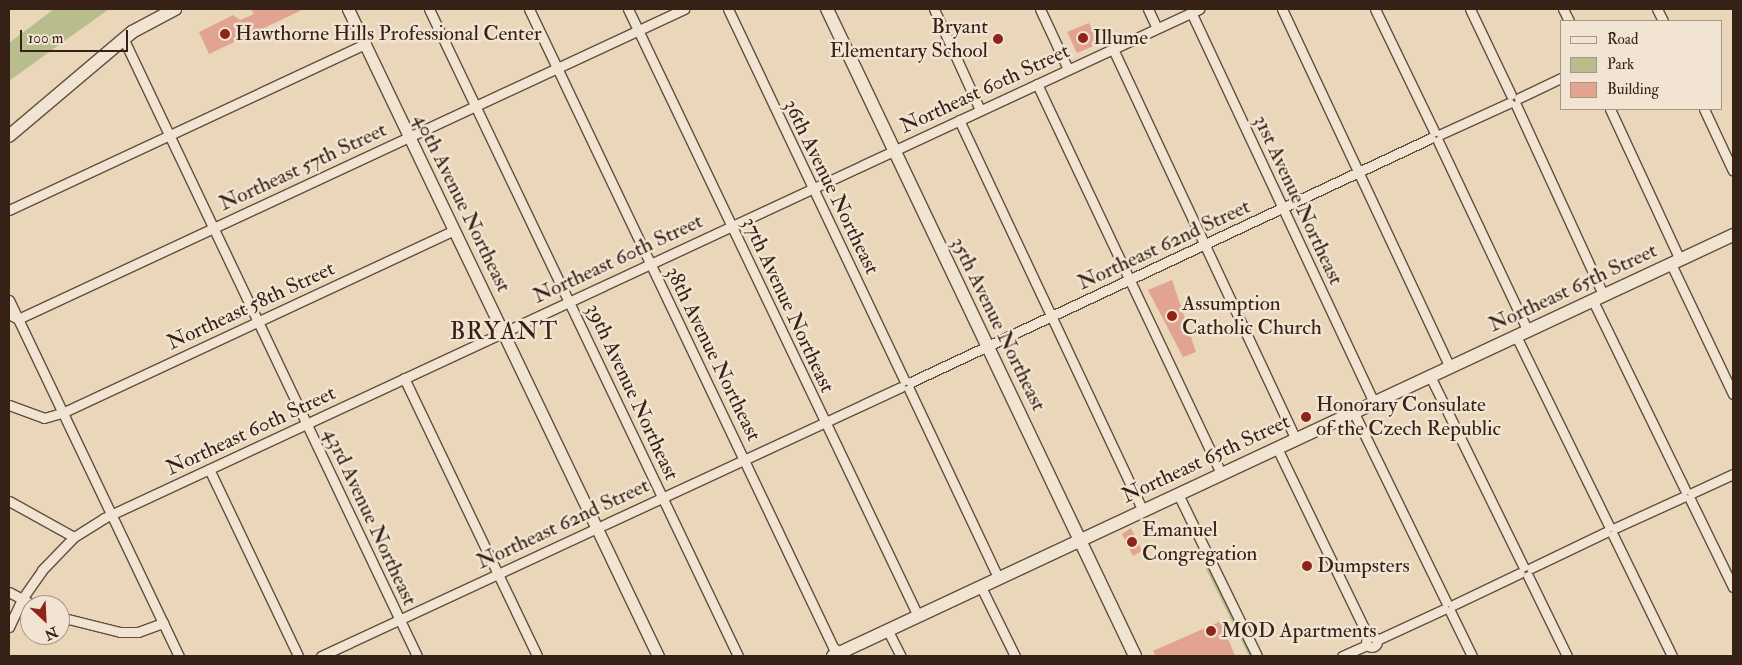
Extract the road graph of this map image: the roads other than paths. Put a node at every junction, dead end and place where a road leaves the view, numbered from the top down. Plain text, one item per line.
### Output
1 (174, 9) edge
2 (348, 9) edge
3 (429, 9) edge
4 (529, 9) edge
5 (628, 9) edge
6 (684, 9) edge
7 (728, 9) edge
8 (827, 9) edge
9 (934, 9) edge
10 (1040, 9) edge
11 (1148, 9) edge
12 (1282, 9) edge
13 (1375, 9) edge
14 (1470, 9) edge
15 (1195, 11) edge
16 (1157, 28) junction
17 (638, 30) junction
18 (124, 40) junction
19 (365, 44) junction
20 (1113, 49) junction
21 (556, 67) junction
22 (1068, 69) junction
23 (1560, 78) edge
24 (1037, 84) junction
25 (1513, 100) junction
26 (475, 106) junction
27 (980, 110) junction
28 (1610, 110) edge
29 (1704, 110) edge
30 (959, 120) junction
31 (169, 135) junction
32 (9, 136) edge
33 (1436, 136) junction
34 (409, 137) junction
35 (893, 151) junction
36 (1733, 171) edge
37 (1359, 172) junction
38 (812, 189) junction
39 (1282, 208) junction
40 (9, 210) edge
41 (731, 226) junction
42 (213, 228) junction
43 (454, 230) junction
44 (1733, 235) edge
45 (1206, 244) junction
46 (1675, 262) junction
47 (650, 263) junction
48 (1129, 281) junction
49 (1598, 298) junction
50 (9, 300) edge
51 (570, 302) junction
52 (9, 314) edge
53 (1053, 316) junction
54 (18, 319) junction
55 (258, 322) junction
56 (503, 332) junction
57 (1522, 334) junction
58 (988, 348) junction
59 (1450, 367) junction
60 (1430, 376) junction
61 (404, 378) junction
62 (906, 385) junction
63 (1733, 394) edge
64 (1374, 403) junction
65 (9, 405) edge
66 (62, 413) junction
67 (1354, 413) junction
68 (824, 422) junction
69 (307, 424) junction
70 (1296, 439) junction
71 (1277, 448) junction
72 (744, 460) junction
73 (209, 469) junction
74 (1221, 474) junction
75 (1733, 474) edge
76 (1178, 494) junction
77 (1687, 495) junction
78 (662, 497) junction
79 (9, 501) edge
80 (1143, 511) junction
81 (111, 515) junction
82 (597, 527) junction
83 (1611, 530) junction
84 (74, 537) junction
85 (1079, 541) junction
86 (1525, 571) junction
87 (497, 574) junction
88 (999, 579) junction
89 (981, 587) junction
90 (1733, 588) edge
91 (25, 595) edge
92 (20, 603) edge
93 (1448, 607) junction
94 (918, 616) junction
95 (400, 619) junction
96 (70, 620) edge
97 (163, 623) junction
98 (9, 627) edge
99 (888, 630) junction
100 (1372, 643) junction
101 (839, 655) edge
102 (179, 656) edge
103 (298, 656) edge
104 (321, 656) edge
105 (417, 656) edge
106 (537, 656) edge
107 (658, 656) edge
108 (738, 656) edge
109 (901, 656) edge
110 (1015, 656) edge
111 (1135, 656) edge
112 (1256, 656) edge
113 (1342, 656) edge
114 (1378, 656) edge
115 (1472, 656) edge
116 (1567, 656) edge
117 (1672, 656) edge

1 - 18 main road
2 - 19 street, 40th Avenue Northeast
3 - 26 street, 39th Avenue Northeast
4 - 21 street, 38th Avenue Northeast
5 - 17 street, 37th Avenue Northeast
6 - 17 street, Northeast 57th Street
7 - 38 street, 36th Avenue Northeast
8 - 35 main road, 35th Avenue Northeast
9 - 27 street
10 - 22 street
11 - 16 street
12 - 37 street
13 - 33 street
14 - 25 street
15 - 16 street, Northeast 60th Street
15 - 39 street, 31st Avenue Northeast
16 - 20 street, Northeast 60th Street
17 - 21 street, Northeast 57th Street
17 - 41 street, 37th Avenue Northeast
18 - 31 street, 43rd Avenue Northeast
18 - 32 main road
19 - 31 street
19 - 34 street, 40th Avenue Northeast
20 - 22 street, Northeast 60th Street
20 - 45 street
21 - 26 street, Northeast 57th Street
21 - 47 street, 38th Avenue Northeast
22 - 24 street, Northeast 60th Street
23 - 25 street, Northeast 62nd Street
24 - 27 street, Northeast 60th Street
24 - 48 street
25 - 33 street, Northeast 62nd Street
25 - 49 street
26 - 34 street, Northeast 57th Street
26 - 51 street, 39th Avenue Northeast
27 - 30 street, Northeast 60th Street
28 - 46 street
29 - 36 street
30 - 35 street, Northeast 60th Street
30 - 53 street
31 - 40 street
31 - 42 street, 43rd Avenue Northeast
33 - 37 street, Northeast 62nd Street
33 - 57 street
34 - 42 street, Northeast 57th Street
34 - 43 street, 40th Avenue Northeast
35 - 38 street, Northeast 60th Street
35 - 58 main road, 35th Avenue Northeast
37 - 39 street, Northeast 62nd Street
37 - 59 street
38 - 41 street, Northeast 60th Street
38 - 62 street, 36th Avenue Northeast
39 - 45 street, Northeast 62nd Street
39 - 64 street, 31st Avenue Northeast
41 - 47 street, Northeast 60th Street
41 - 68 street, 37th Avenue Northeast
42 - 54 street, Northeast 57th Street
42 - 55 street, 43rd Avenue Northeast
43 - 55 street, Northeast 58th Street
43 - 56 street, 40th Avenue Northeast
44 - 46 main road, Northeast 65th Street
45 - 48 street, Northeast 62nd Street
45 - 70 street
46 - 49 main road, Northeast 65th Street
46 - 63 street
47 - 51 street, Northeast 60th Street
47 - 72 street, 38th Avenue Northeast
48 - 53 street, Northeast 62nd Street
48 - 74 street
49 - 57 main road, Northeast 65th Street
49 - 77 street
50 - 54 street
51 - 56 street, Northeast 60th Street
51 - 78 street, 39th Avenue Northeast
52 - 54 street
53 - 58 street, Northeast 62nd Street
53 - 80 street
54 - 66 street
55 - 66 street, Northeast 58th Street
55 - 69 street, 43rd Avenue Northeast
56 - 61 street, Northeast 60th Street
56 - 82 street, 40th Avenue Northeast
57 - 59 main road, Northeast 65th Street
57 - 83 street
58 - 62 street, Northeast 62nd Street
58 - 85 main road, 35th Avenue Northeast
59 - 60 main road, Northeast 65th Street
60 - 64 main road, Northeast 65th Street
60 - 86 street
61 - 69 street, Northeast 60th Street
61 - 87 street
62 - 68 street, Northeast 62nd Street
62 - 88 street, 36th Avenue Northeast
64 - 67 main road, Northeast 65th Street
65 - 66 street, Northeast 58th Street
66 - 81 street
67 - 70 main road, Northeast 65th Street
67 - 93 street
68 - 72 street, Northeast 62nd Street
68 - 94 street, 37th Avenue Northeast
69 - 73 street, Northeast 60th Street
69 - 95 street, 43rd Avenue Northeast
70 - 71 main road, Northeast 65th Street
71 - 74 main road, Northeast 65th Street
71 - 100 street
72 - 78 street, Northeast 62nd Street
72 - 101 street, 38th Avenue Northeast
73 - 81 street, Northeast 60th Street
73 - 103 street
74 - 76 main road, Northeast 65th Street
75 - 77 street
76 - 80 main road, Northeast 65th Street
76 - 112 street
77 - 83 street
77 - 90 street
78 - 82 street, Northeast 62nd Street
78 - 108 street, 39th Avenue Northeast
79 - 84 street
80 - 85 main road, Northeast 65th Street
81 - 84 street, Northeast 60th Street
81 - 97 street
82 - 87 street, Northeast 62nd Street
82 - 107 street, 40th Avenue Northeast
83 - 86 street
83 - 117 street
84 - 91 street, Northeast 60th Street
85 - 88 main road, Northeast 65th Street
85 - 111 main road, 35th Avenue Northeast
86 - 93 street
86 - 116 street
87 - 95 street, Northeast 62nd Street
87 - 106 street
88 - 89 main road, Northeast 65th Street
89 - 94 main road, Northeast 65th Street
89 - 110 street
92 - 98 street, Northeast 60th Street
93 - 100 street
93 - 115 street
94 - 99 main road, Northeast 65th Street
95 - 104 street, Northeast 62nd Street
95 - 105 street, 43rd Avenue Northeast
96 - 97 street
97 - 102 street
99 - 101 main road, Northeast 65th Street
99 - 109 street
100 - 113 street
100 - 114 street

